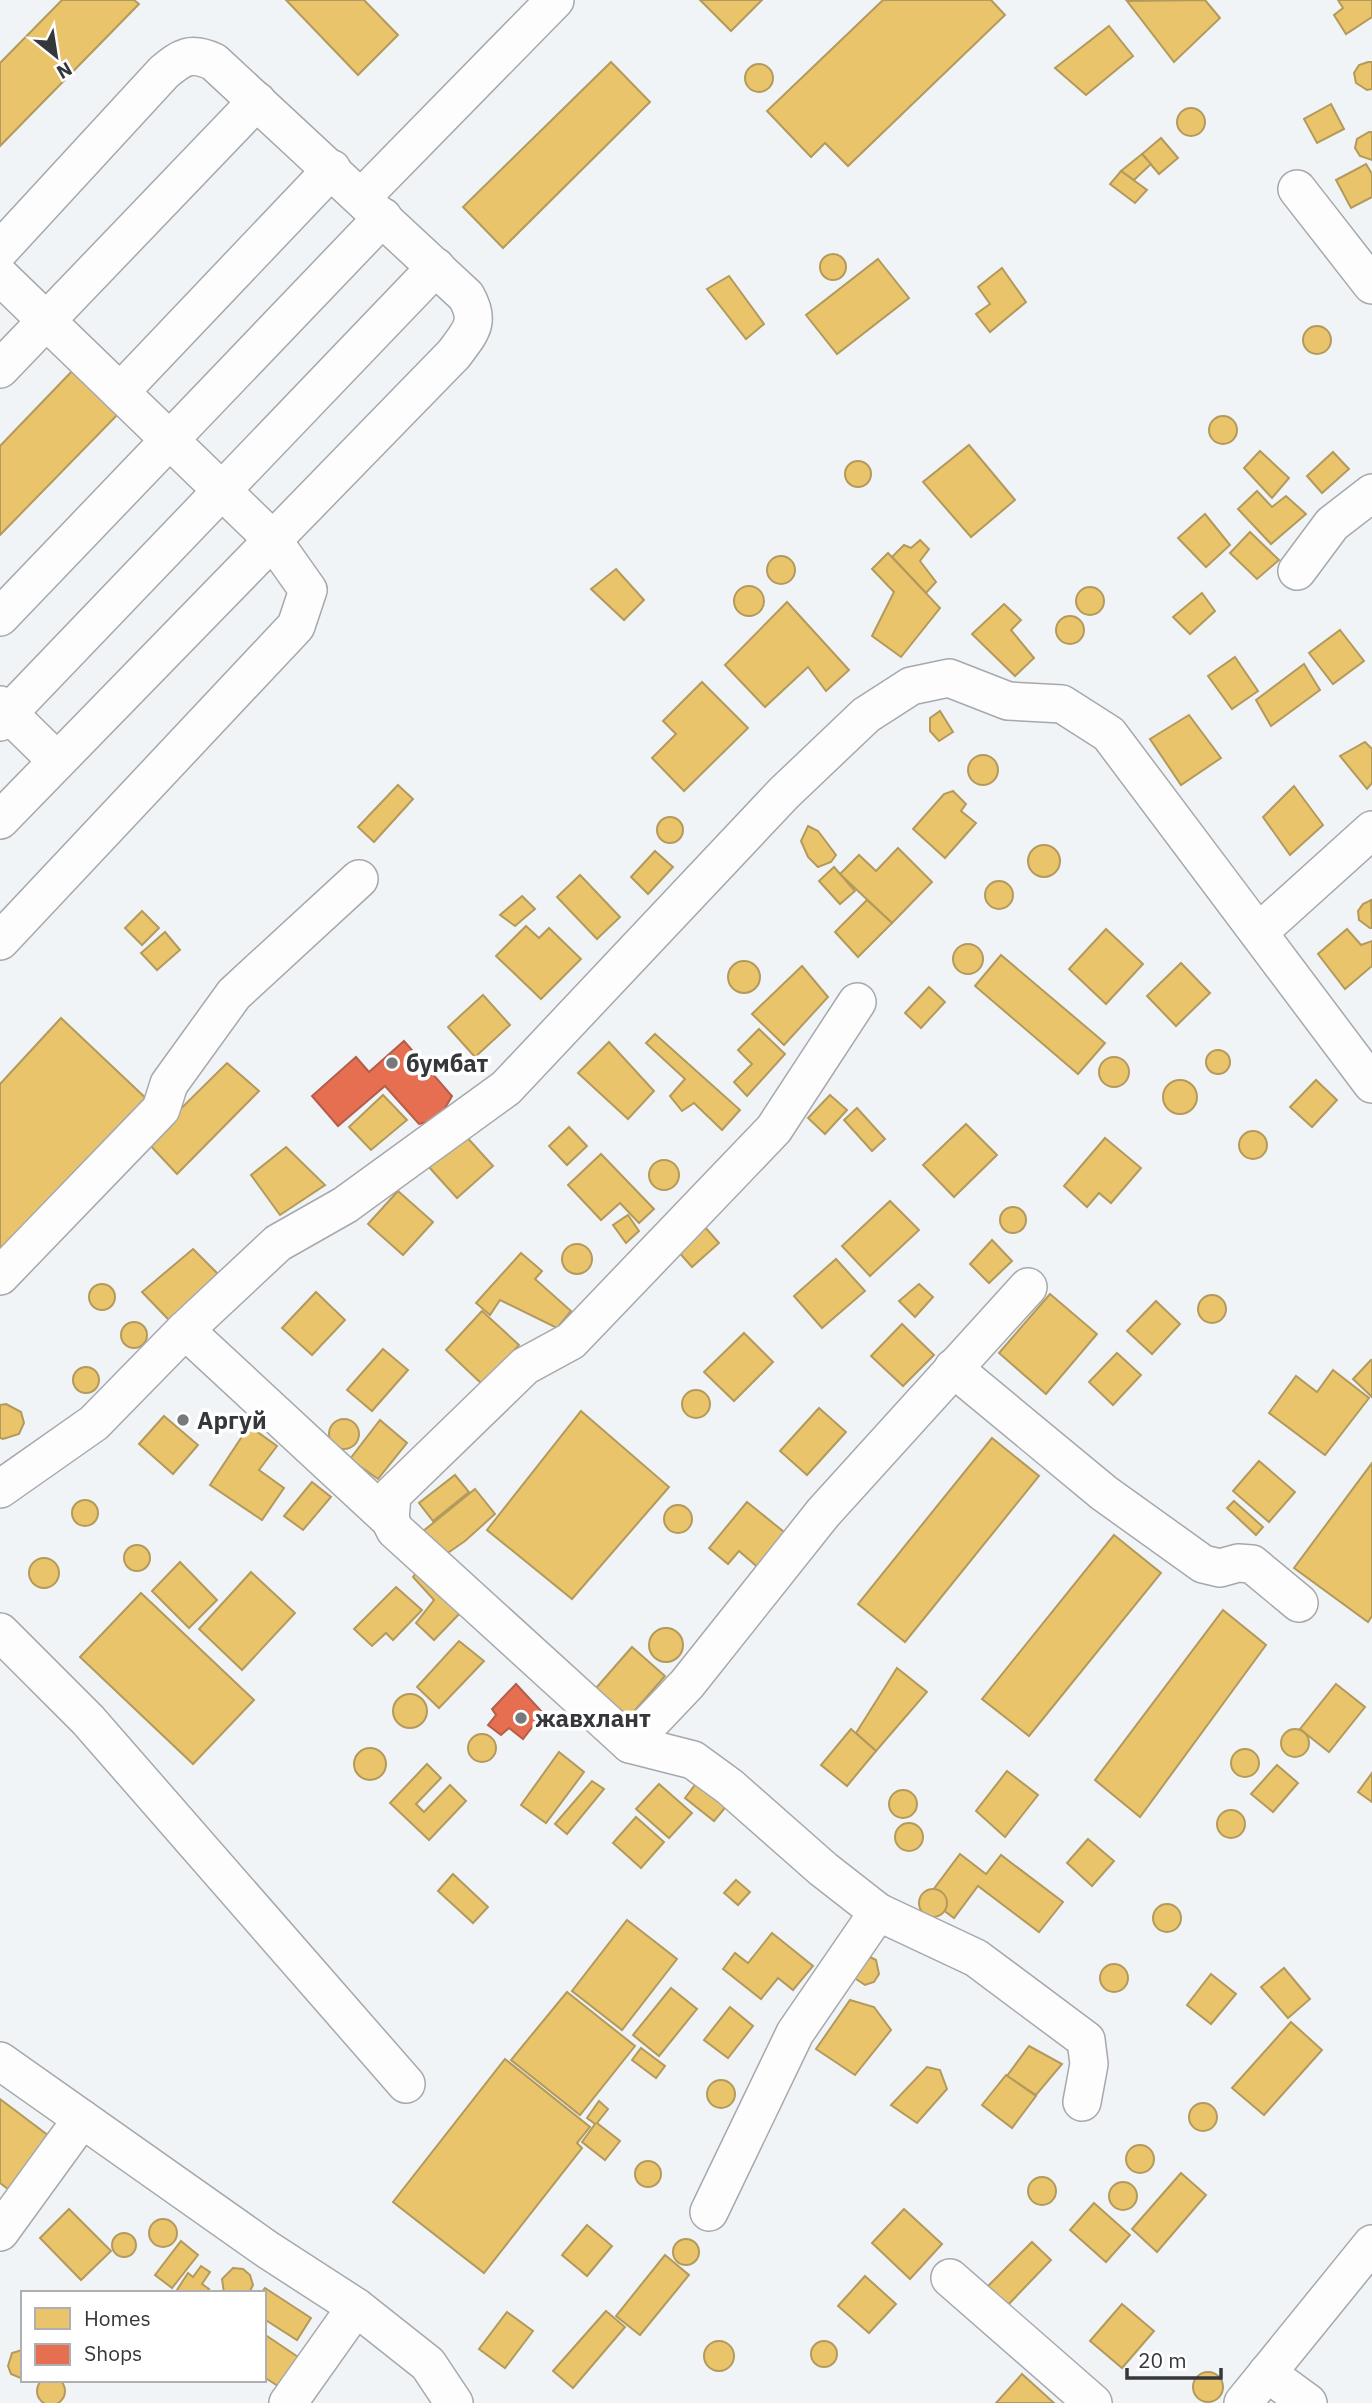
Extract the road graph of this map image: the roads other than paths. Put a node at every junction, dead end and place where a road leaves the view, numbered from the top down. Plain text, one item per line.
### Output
1 (555, 0) edge
2 (257, 101) junction
3 (332, 169) junction
4 (1297, 189) dead end
5 (373, 207) junction
6 (0, 250) edge
7 (436, 267) junction
8 (0, 276) edge
9 (1372, 285) edge
10 (47, 321) junction
11 (0, 369) edge
12 (120, 392) junction
13 (170, 440) junction
14 (223, 491) junction
15 (1372, 493) edge
16 (272, 539) junction
17 (1297, 571) dead end
18 (0, 617) edge
19 (3, 713) edge
20 (57, 761) junction
21 (0, 820) edge
22 (1372, 830) edge
23 (359, 879) dead end
24 (1259, 932) junction
25 (0, 941) edge
26 (857, 1002) dead end
27 (1372, 1084) edge
28 (0, 1276) edge
29 (1028, 1287) dead end
30 (186, 1330) junction
31 (953, 1368) junction
32 (0, 1489) edge
33 (390, 1520) junction
34 (1299, 1603) dead end
35 (0, 1632) edge
36 (630, 1744) junction
37 (878, 1912) junction
38 (0, 2061) edge
39 (405, 2084) dead end
40 (1082, 2102) dead end
41 (82, 2119) junction
42 (709, 2212) dead end
43 (0, 2232) edge
44 (1372, 2244) edge
45 (950, 2278) dead end
46 (356, 2307) junction
47 (1267, 2373) junction
48 (288, 2403) edge
49 (454, 2403) edge
50 (1093, 2403) edge
51 (1242, 2403) edge
52 (1308, 2403) edge

1 - 5 street
2 - 3 street
2 - 6 street
2 - 10 street
3 - 5 street
3 - 12 street
4 - 9 street
5 - 7 street
5 - 13 street
7 - 14 street
7 - 16 street
8 - 10 street
10 - 11 street
10 - 12 street
12 - 13 street
13 - 14 street
13 - 18 street
14 - 16 street
14 - 19 street
15 - 17 street
16 - 20 street
16 - 25 street
19 - 20 street
20 - 21 street
22 - 24 street
23 - 28 street
24 - 27 street
24 - 30 street
26 - 33 street
29 - 31 street
30 - 32 street
30 - 33 street
31 - 34 street
31 - 36 street
33 - 36 street
35 - 39 street
36 - 37 street
37 - 40 street
37 - 42 street
38 - 41 street
41 - 43 street
41 - 46 street
44 - 47 street
45 - 50 street
46 - 48 street
46 - 49 street
47 - 51 street
47 - 52 street

